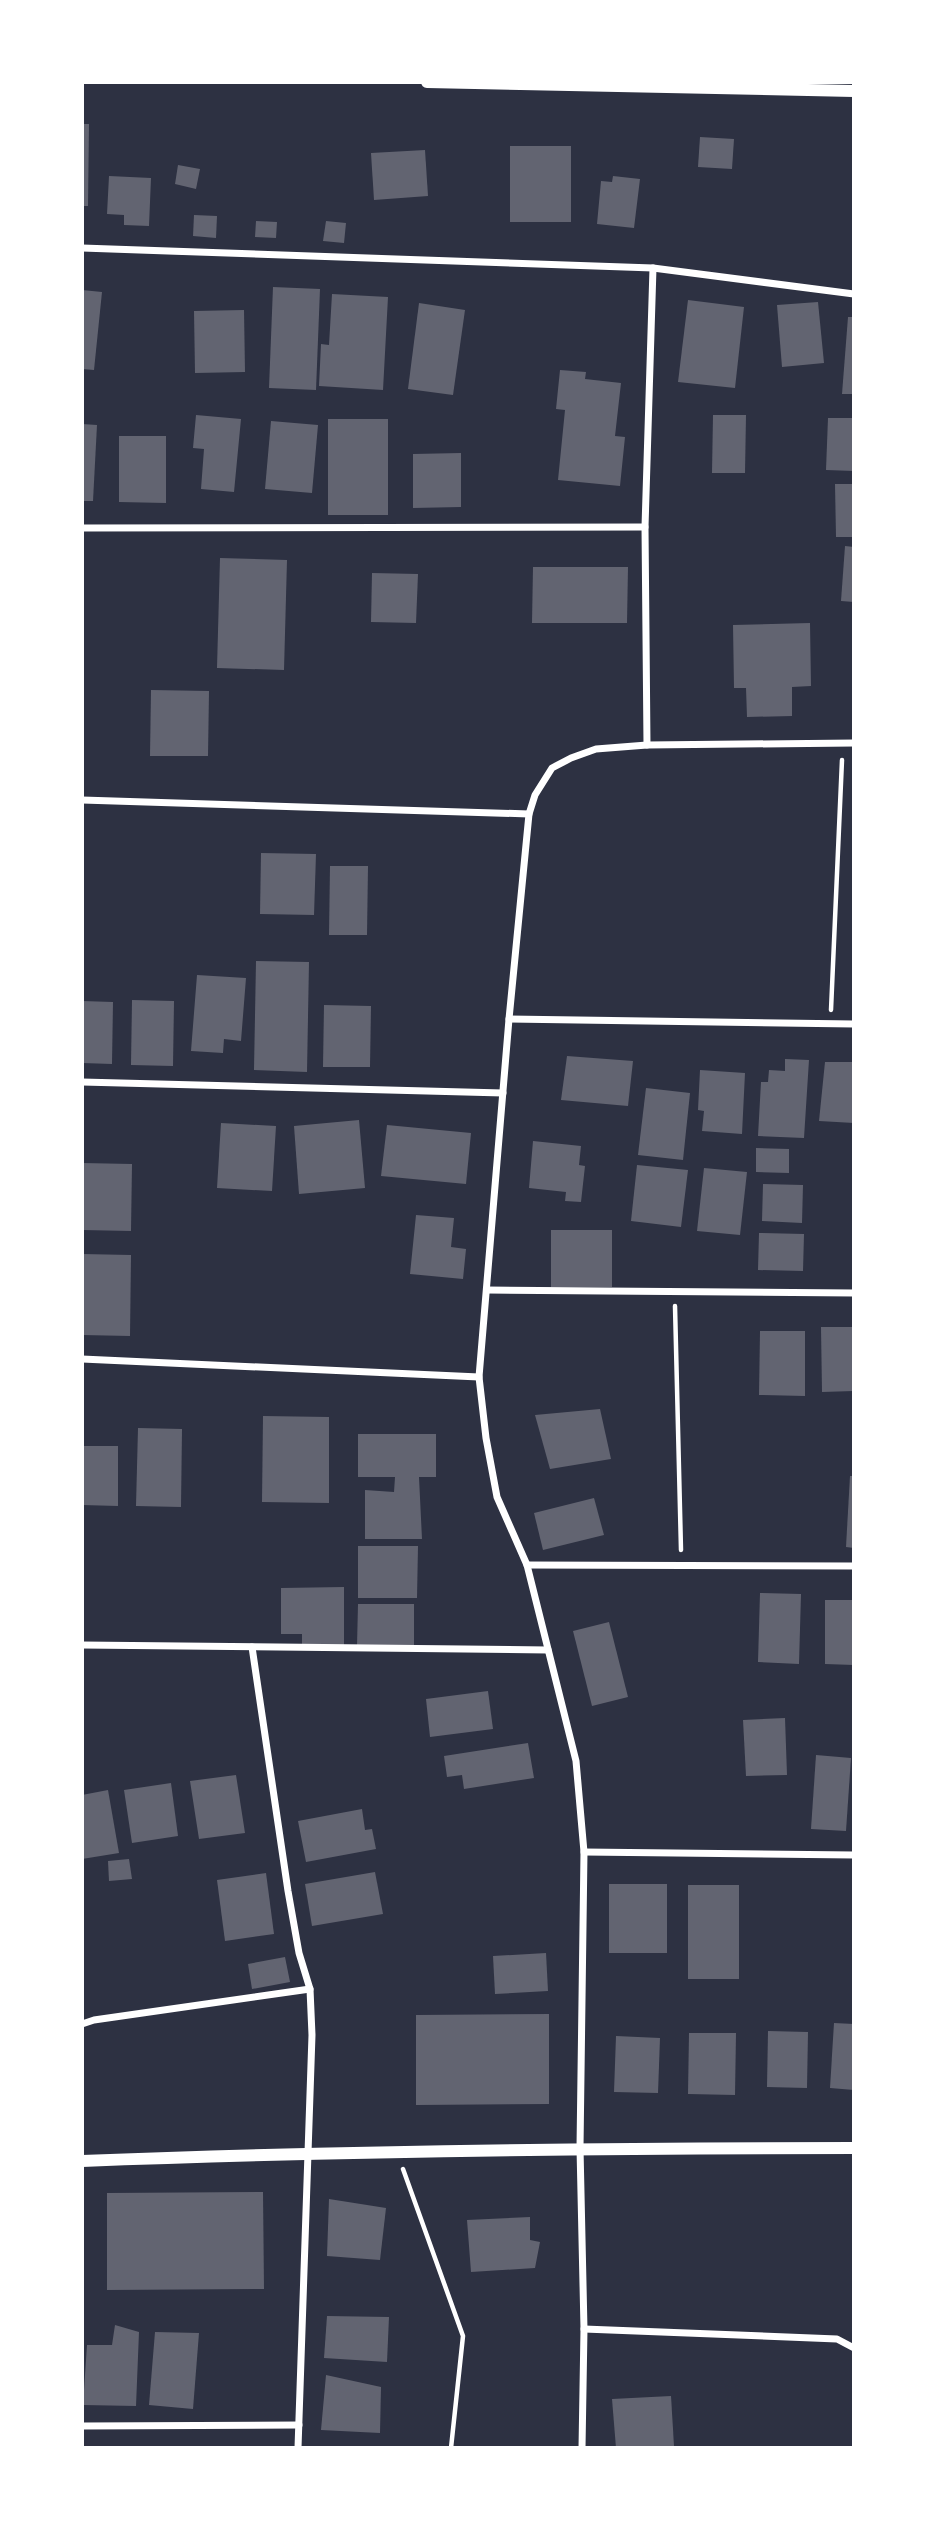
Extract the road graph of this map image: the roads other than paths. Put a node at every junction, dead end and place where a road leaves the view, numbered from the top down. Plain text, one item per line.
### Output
1 (427, 82) edge
2 (854, 91) edge
3 (82, 248) edge
4 (653, 268) junction
5 (854, 294) edge
6 (645, 527) junction
7 (82, 528) edge
8 (854, 743) edge
9 (647, 746) junction
10 (82, 800) edge
11 (528, 814) junction
12 (509, 1018) junction
13 (854, 1024) edge
14 (82, 1082) edge
15 (503, 1093) junction
16 (487, 1290) junction
17 (854, 1293) edge
18 (82, 1359) edge
19 (479, 1377) junction
20 (527, 1565) junction
21 (854, 1566) edge
22 (82, 1645) edge
23 (252, 1647) junction
24 (548, 1650) junction
25 (584, 1852) junction
26 (854, 1856) edge
27 (310, 1989) junction
28 (82, 2024) edge
29 (580, 2148) junction
30 (854, 2148) edge
31 (307, 2153) junction
32 (82, 2161) edge
33 (584, 2329) junction
34 (854, 2348) edge
35 (299, 2425) junction
36 (82, 2426) edge
37 (298, 2448) edge
38 (582, 2448) edge

1 - 2 street
3 - 4 street
4 - 5 street
4 - 6 street
6 - 7 street
6 - 9 street
8 - 9 street
9 - 11 street
10 - 11 street
11 - 12 street
12 - 13 street
12 - 15 street
14 - 15 street
15 - 16 street
16 - 17 street
16 - 19 street
18 - 19 street
19 - 20 street
20 - 21 street
20 - 24 street
22 - 23 street
23 - 24 street
23 - 27 street
24 - 25 street
25 - 26 street
25 - 29 street
27 - 28 street
27 - 31 street
29 - 30 street
29 - 31 street
29 - 33 street
31 - 32 street
31 - 35 street
33 - 34 street
33 - 38 street
35 - 36 street
35 - 37 street

